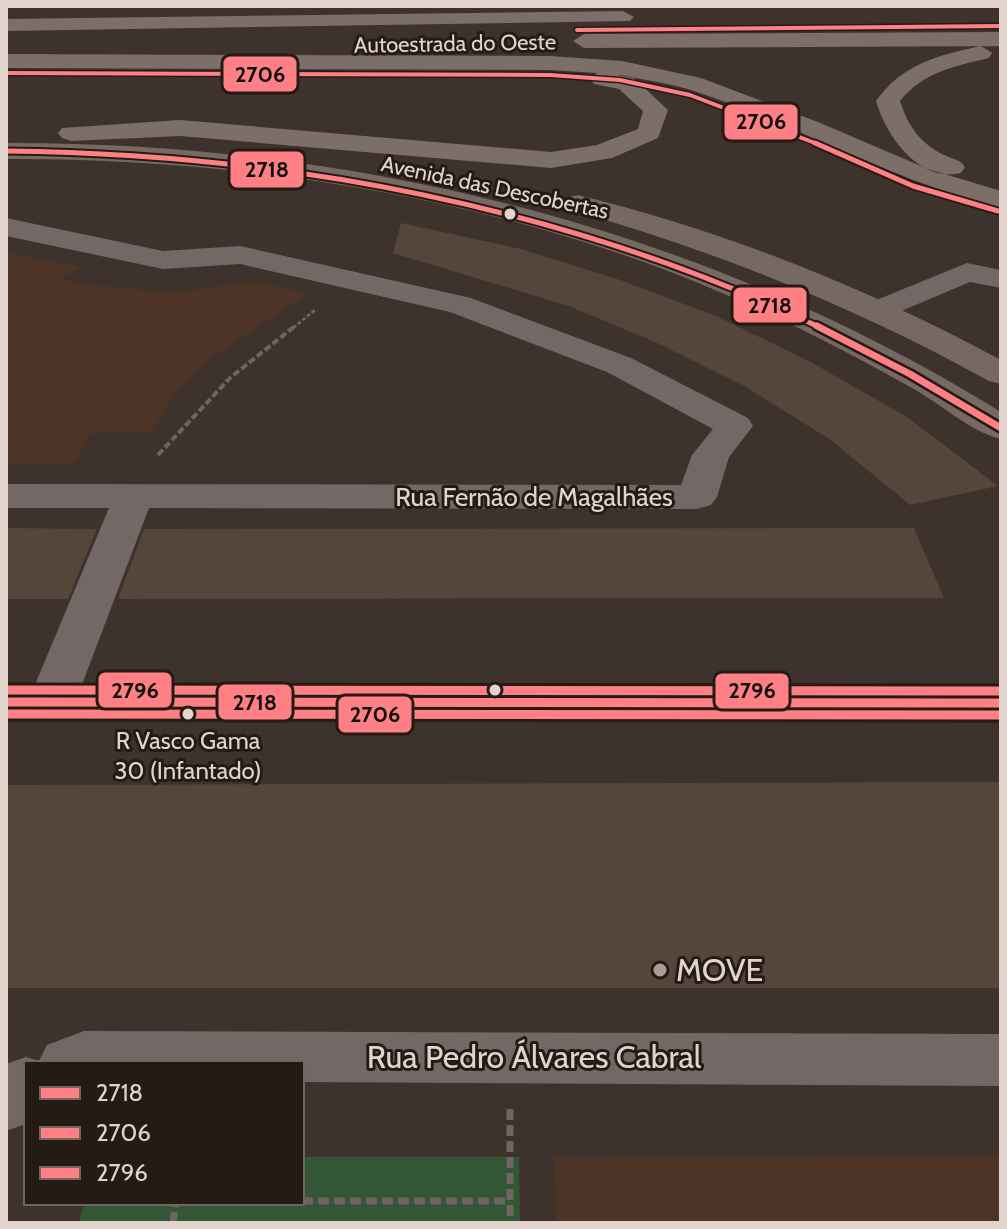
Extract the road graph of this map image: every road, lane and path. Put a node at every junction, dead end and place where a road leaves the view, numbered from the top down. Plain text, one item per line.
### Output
1 (101, 6) edge
2 (6, 9) edge
3 (1001, 14) edge
4 (6, 25) edge
5 (1001, 39) edge
6 (6, 49) edge
7 (1001, 49) edge
8 (6, 61) edge
9 (433, 63) junction
10 (71, 133) junction
11 (6, 134) edge
12 (6, 151) edge
13 (437, 172) junction
14 (1001, 181) edge
15 (413, 190) junction
16 (1001, 200) edge
17 (6, 227) edge
18 (1001, 279) edge
19 (369, 284) junction
20 (880, 310) junction
21 (1001, 374) edge
22 (1001, 428) edge
23 (169, 444) dead end
24 (6, 496) edge
25 (134, 496) junction
26 (28, 703) edge
27 (1001, 703) edge
28 (510, 1056) junction
29 (1001, 1060) edge
30 (73, 1061) edge
31 (24, 1085) edge
32 (6, 1104) edge
33 (304, 1201) edge
34 (510, 1201) junction
35 (510, 1223) edge

1 - 2 highway
3 - 4 highway, Autoestrada do Oeste
5 - 6 highway, Autoestrada do Oeste
7 - 14 highway
8 - 9 highway
9 - 10 highway
9 - 16 highway
10 - 11 main road, Avenida das Descobertas
10 - 13 main road, Avenida das Descobertas
12 - 15 main road, Avenida das Descobertas
13 - 15 main road
13 - 20 main road, Avenida das Descobertas
15 - 22 main road, Avenida das Descobertas
17 - 19 street, Rua Fernão de Magalhães
18 - 20 street
19 - 23 path
19 - 25 street, Rua Fernão de Magalhães
20 - 21 main road, Avenida das Descobertas
24 - 25 street, Rua Fernão de Magalhães
25 - 26 street
26 - 27 street
28 - 29 street, Rua Pedro Álvares Cabral
28 - 30 street, Rua Pedro Álvares Cabral
28 - 34 path
31 - 32 street
33 - 34 path
34 - 35 path

